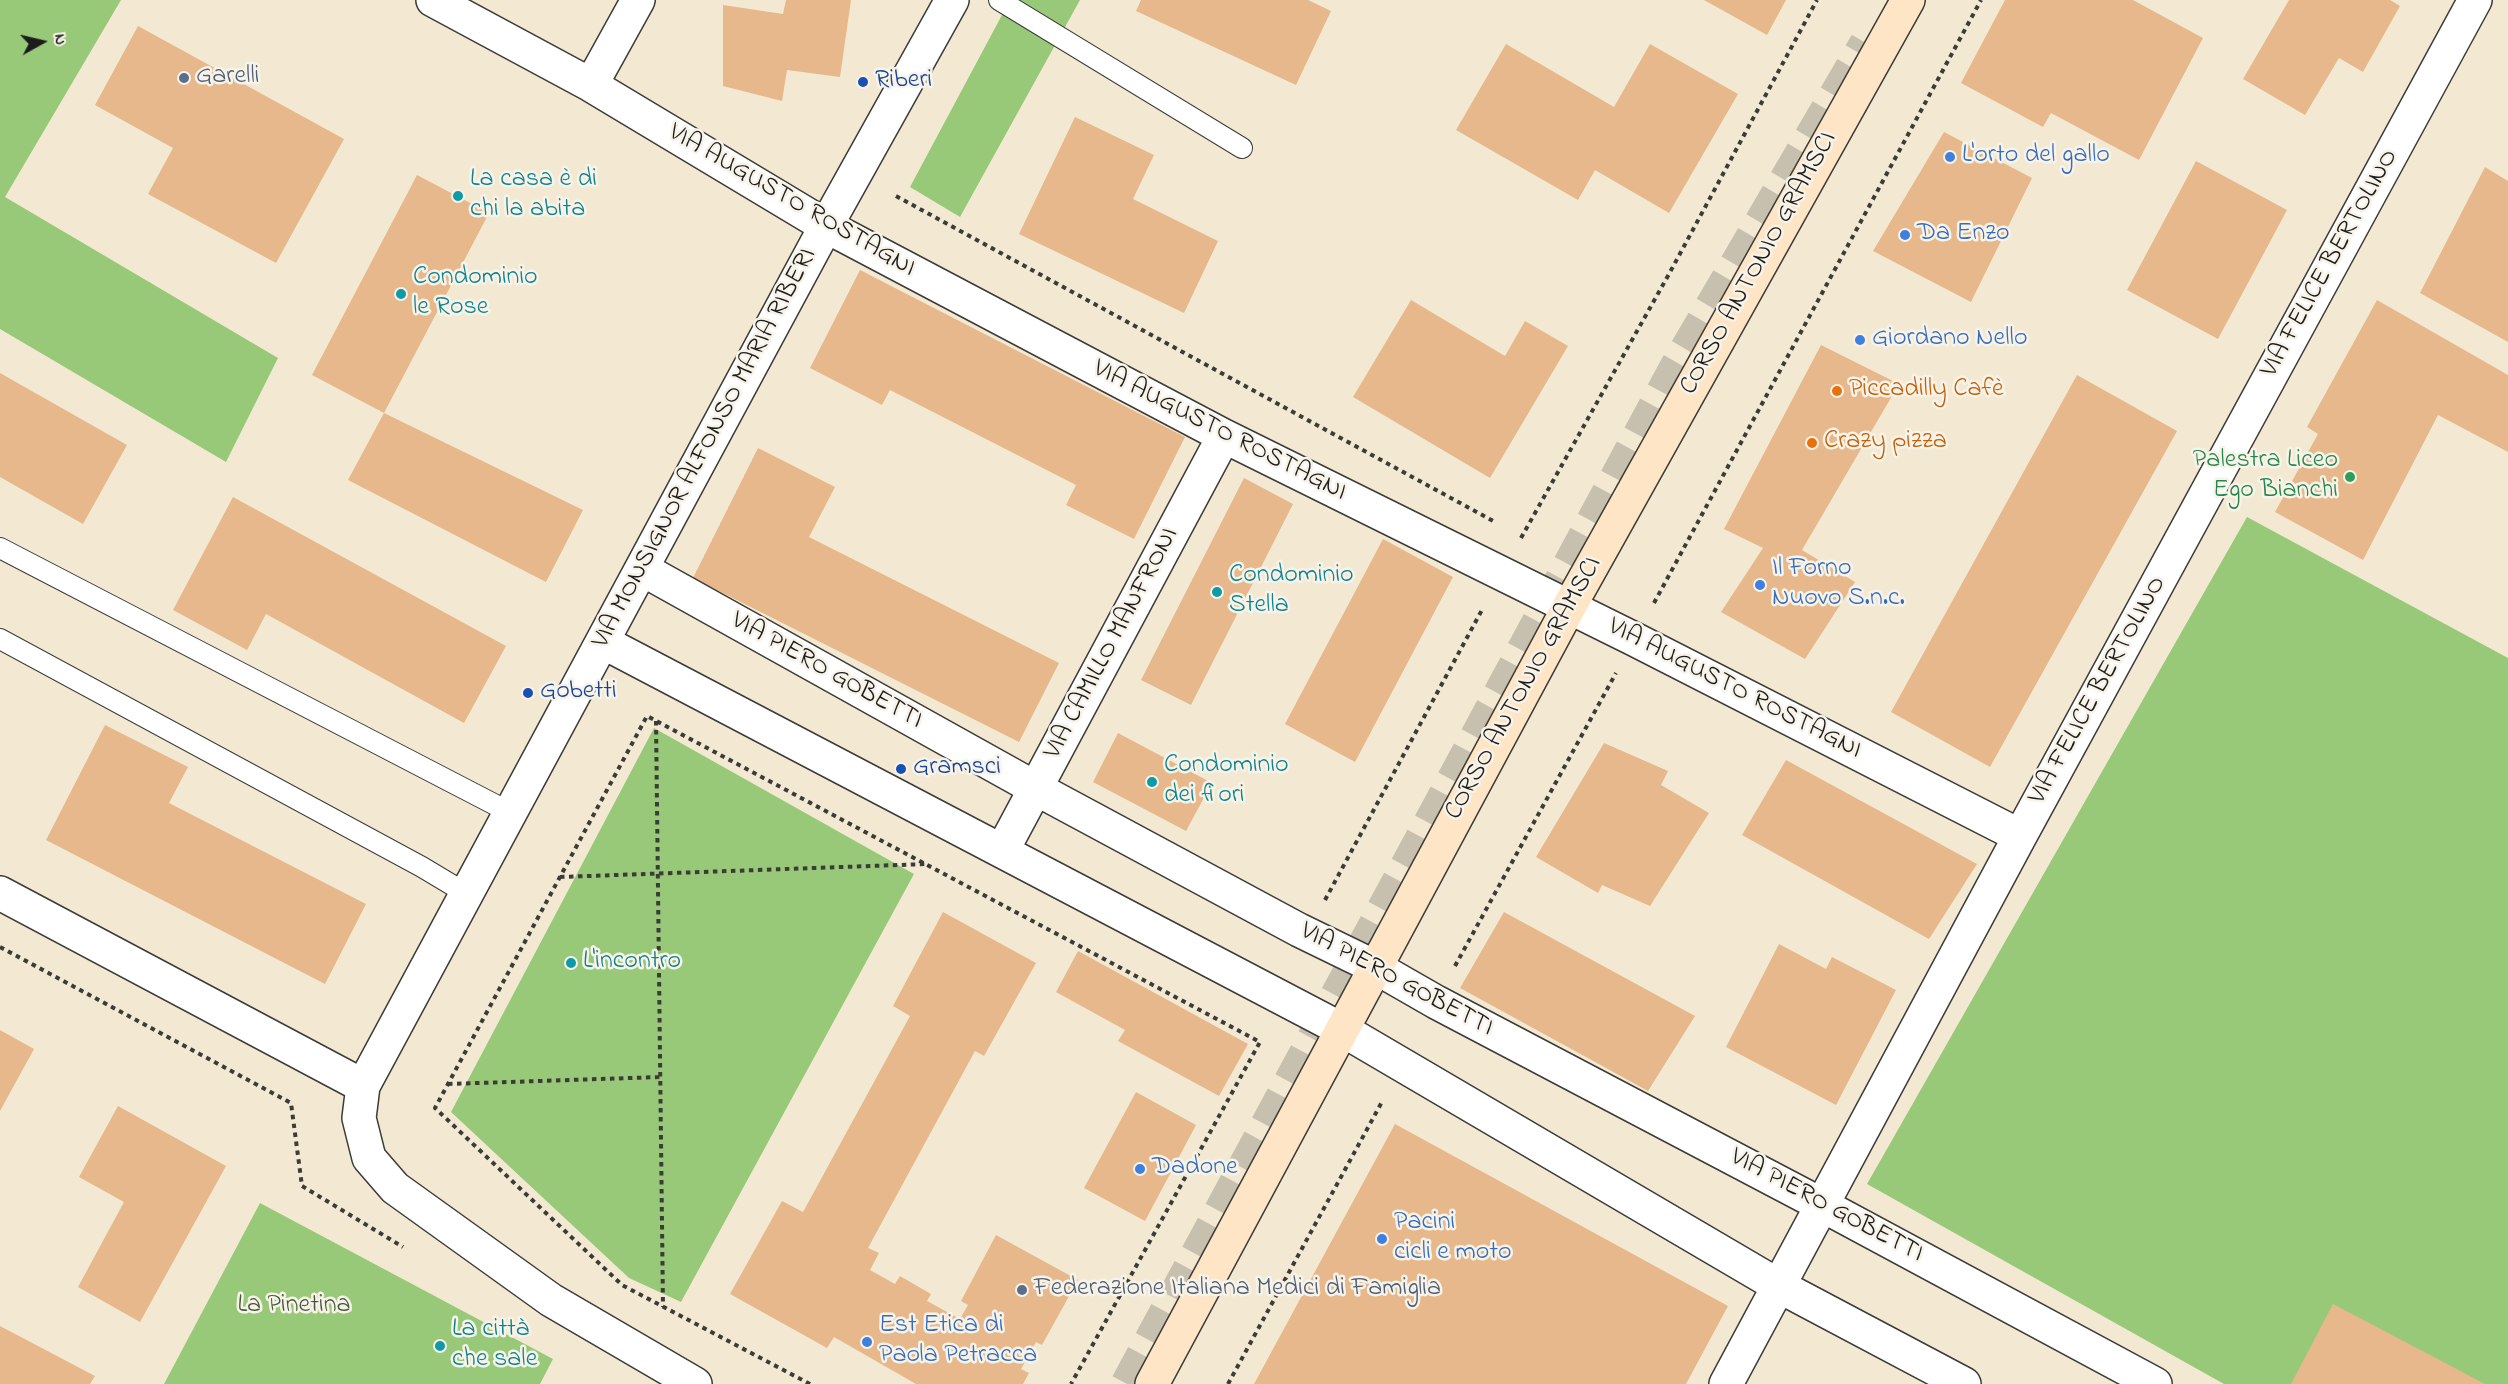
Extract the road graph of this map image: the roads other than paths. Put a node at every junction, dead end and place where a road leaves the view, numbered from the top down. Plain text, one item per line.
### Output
1 (433, 0) edge
2 (638, 0) edge
3 (952, 0) edge
4 (999, 0) edge
5 (1908, 0) edge
6 (2475, 0) edge
7 (591, 85) junction
8 (1242, 148) dead end
9 (826, 226) junction
10 (1224, 436) junction
11 (0, 548) edge
12 (642, 569) junction
13 (1569, 607) junction
14 (0, 639) edge
15 (603, 642) junction
16 (1035, 788) junction
17 (510, 813) junction
18 (2020, 836) junction
19 (1002, 851) junction
20 (0, 893) edge
21 (467, 894) junction
22 (1375, 967) junction
23 (1341, 1029) junction
24 (363, 1086) junction
25 (1822, 1205) junction
26 (1779, 1286) junction
27 (695, 1384) edge
28 (1152, 1384) edge
29 (1726, 1384) edge
30 (1964, 1384) edge
31 (2155, 1384) edge

1 - 7 street, VIA AUGUSTO ROSTAGNI
2 - 7 street
3 - 9 street, VIA MONSIGNOR ALFONSO MARIA RIBERI
4 - 8 lane
5 - 13 main road, CORSO ANTONIO GRAMSCI
6 - 18 street, VIA FELICE BERTOLINO
7 - 9 street, VIA AUGUSTO ROSTAGNI
9 - 10 street, VIA AUGUSTO ROSTAGNI
9 - 12 street, VIA MONSIGNOR ALFONSO MARIA RIBERI
10 - 13 street, VIA AUGUSTO ROSTAGNI
10 - 16 street, VIA CAMILLO MANFRONI
11 - 17 lane
12 - 15 street, VIA MONSIGNOR ALFONSO MARIA RIBERI
12 - 16 street, VIA PIERO GOBETTI
13 - 18 street, VIA AUGUSTO ROSTAGNI
13 - 22 main road, CORSO ANTONIO GRAMSCI
14 - 21 lane
15 - 17 street, VIA MONSIGNOR ALFONSO MARIA RIBERI
15 - 19 street
16 - 19 street, VIA CAMILLO MANFRONI
16 - 22 street, VIA PIERO GOBETTI
17 - 21 street, VIA MONSIGNOR ALFONSO MARIA RIBERI
18 - 25 street, VIA FELICE BERTOLINO
19 - 23 street
20 - 24 street
21 - 24 street, VIA MONSIGNOR ALFONSO MARIA RIBERI
22 - 23 main road, CORSO ANTONIO GRAMSCI
22 - 25 street, VIA PIERO GOBETTI
23 - 26 street
23 - 28 main road, CORSO ANTONIO GRAMSCI
24 - 27 street, VIA MONSIGNOR ALFONSO MARIA RIBERI
25 - 26 street, VIA FELICE BERTOLINO
25 - 31 street, VIA PIERO GOBETTI
26 - 29 street, VIA FELICE BERTOLINO
26 - 30 street

